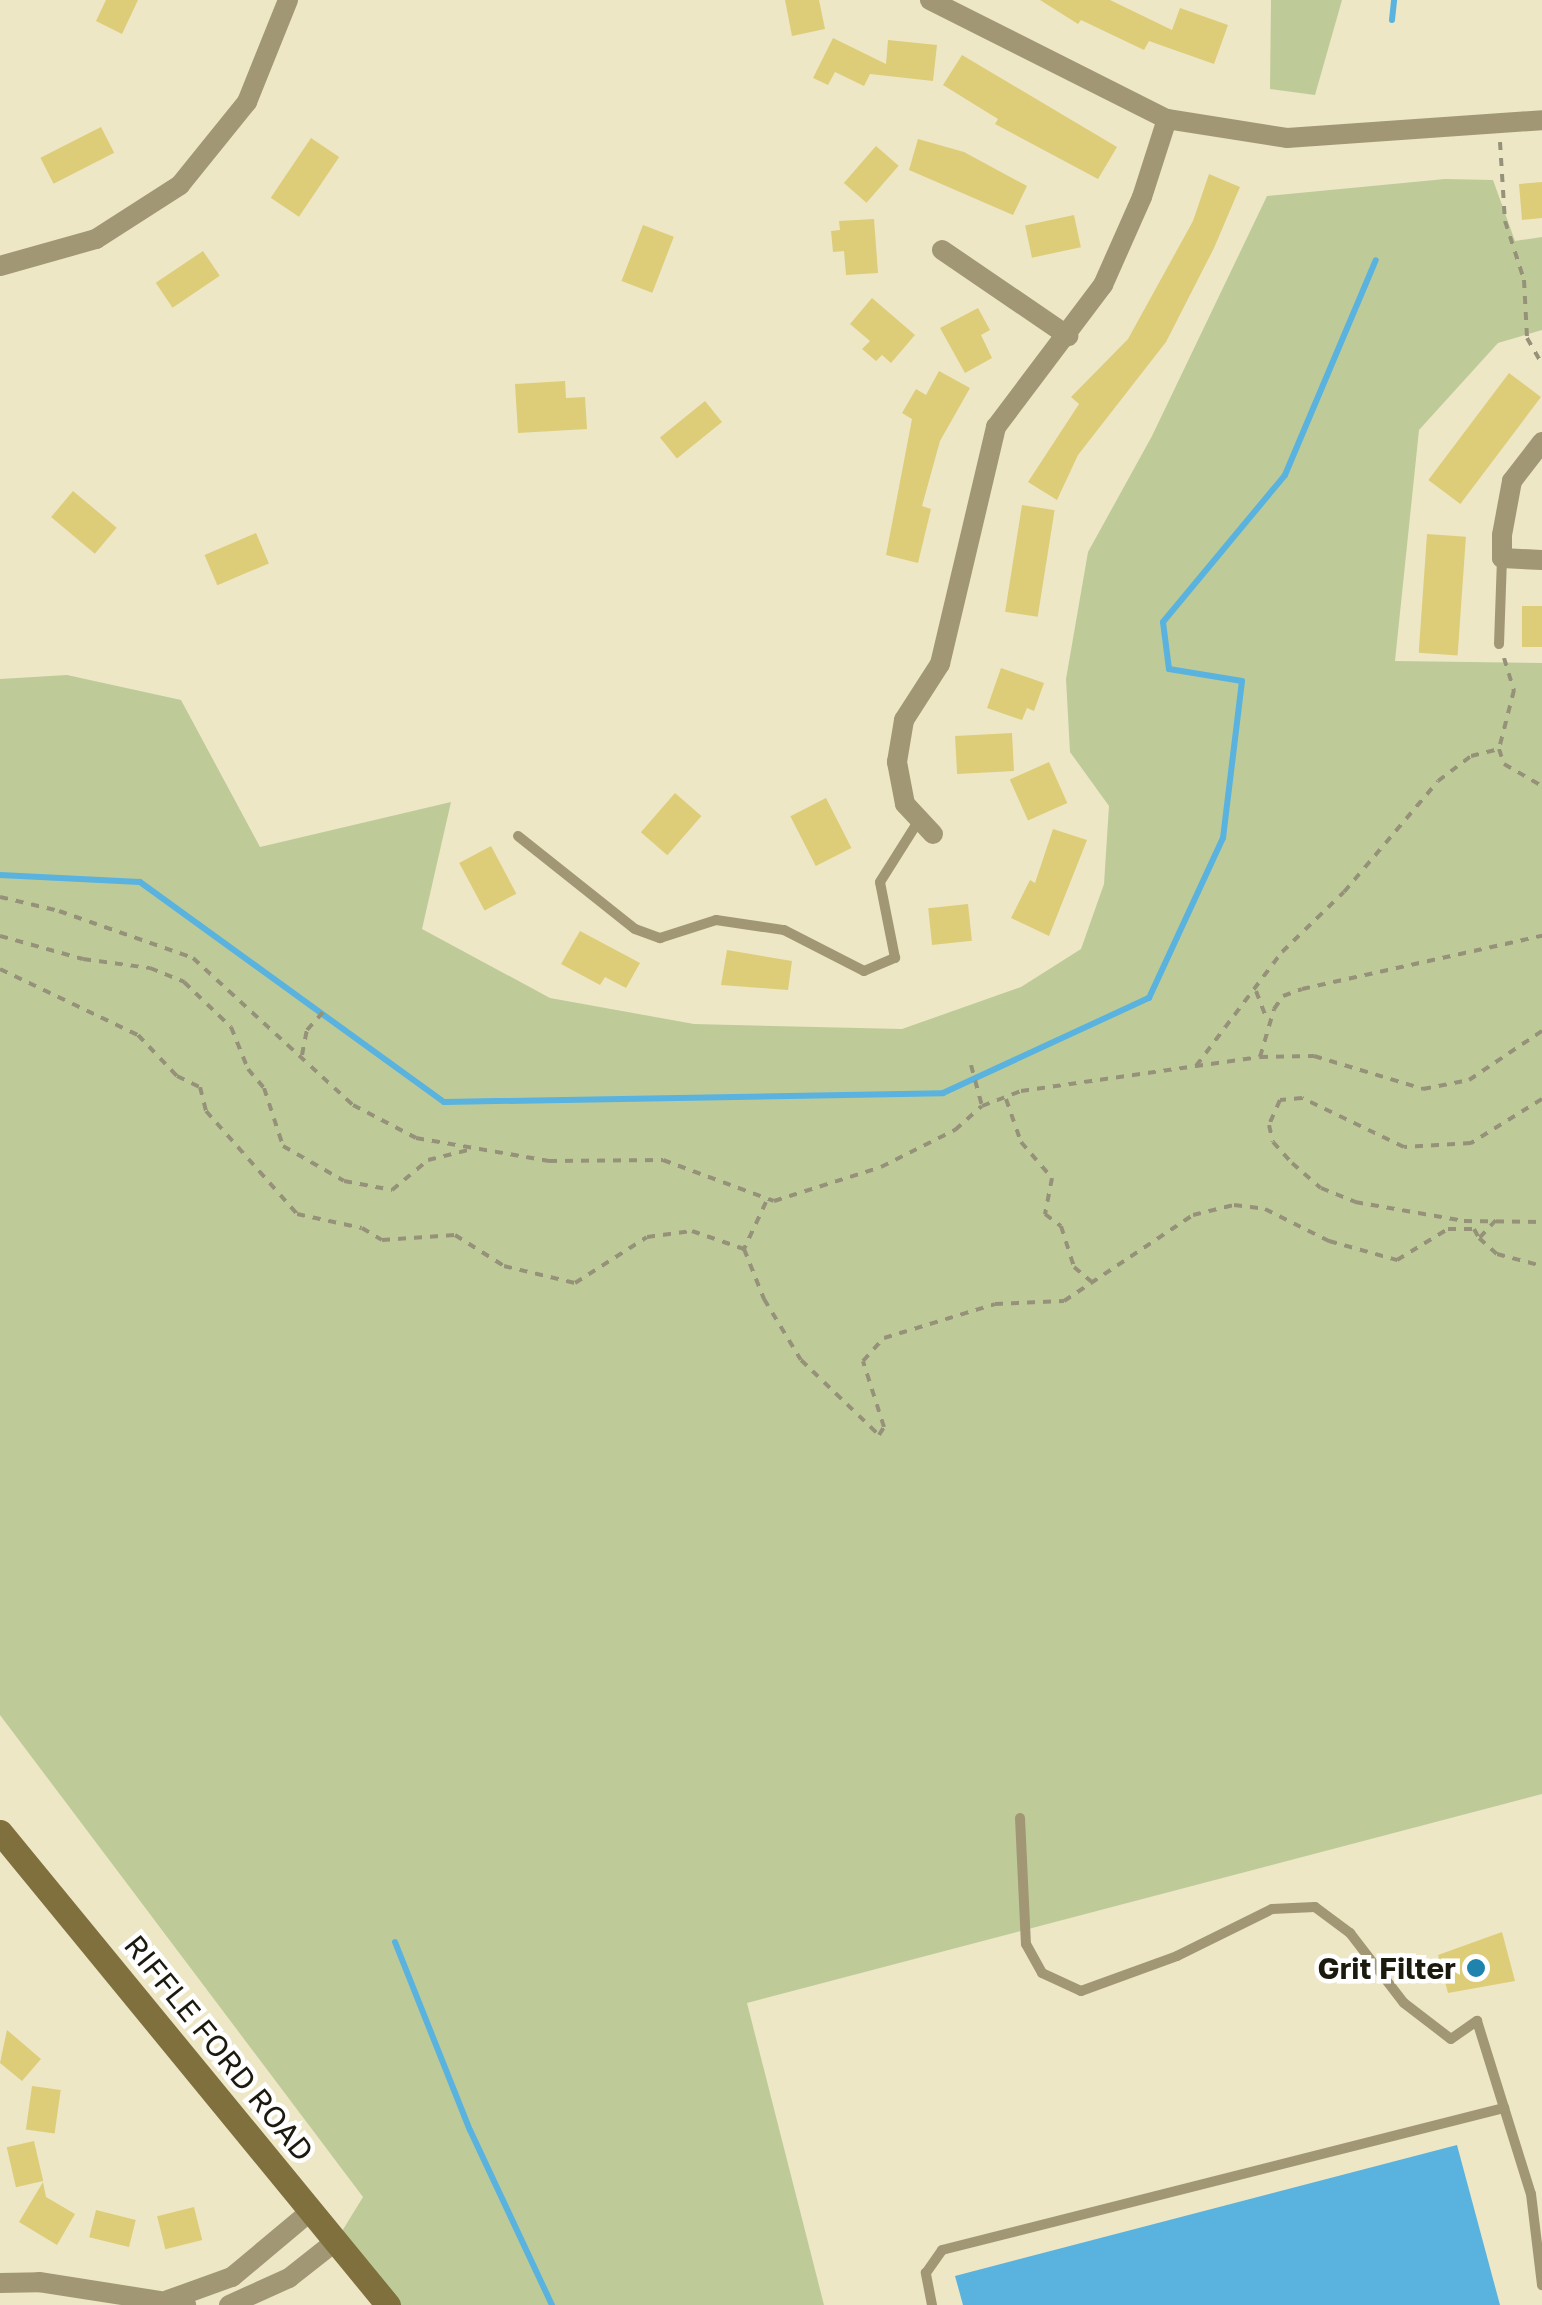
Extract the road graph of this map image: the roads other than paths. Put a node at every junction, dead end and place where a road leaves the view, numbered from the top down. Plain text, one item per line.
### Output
1 (288, 0) edge
2 (930, 0) edge
3 (1166, 119) junction
4 (1542, 120) edge
5 (942, 250) dead end
6 (0, 266) edge
7 (1068, 336) junction
8 (1542, 442) edge
9 (1502, 558) junction
10 (1542, 560) edge
11 (1499, 644) road end
12 (926, 827) joint
13 (518, 836) dead end
14 (1020, 1818) dead end
15 (0, 1832) edge
16 (1504, 2108) junction
17 (1536, 2194) edge
18 (310, 2212) junction
19 (336, 2241) junction
20 (0, 2283) edge
21 (1542, 2285) edge
22 (177, 2302) edge
23 (229, 2305) edge
24 (388, 2305) edge
25 (932, 2305) edge

1 - 6 street
2 - 3 street
3 - 4 street
3 - 7 street
5 - 7 street
7 - 12 street
8 - 9 street
9 - 10 street
9 - 11 lane
12 - 13 lane
14 - 16 lane
15 - 18 street, RIFFLE FORD ROAD
16 - 17 lane
16 - 25 lane
17 - 21 lane
18 - 19 street, RIFFLE FORD ROAD
18 - 22 street
19 - 23 street
19 - 24 street, RIFFLE FORD ROAD
20 - 22 street

